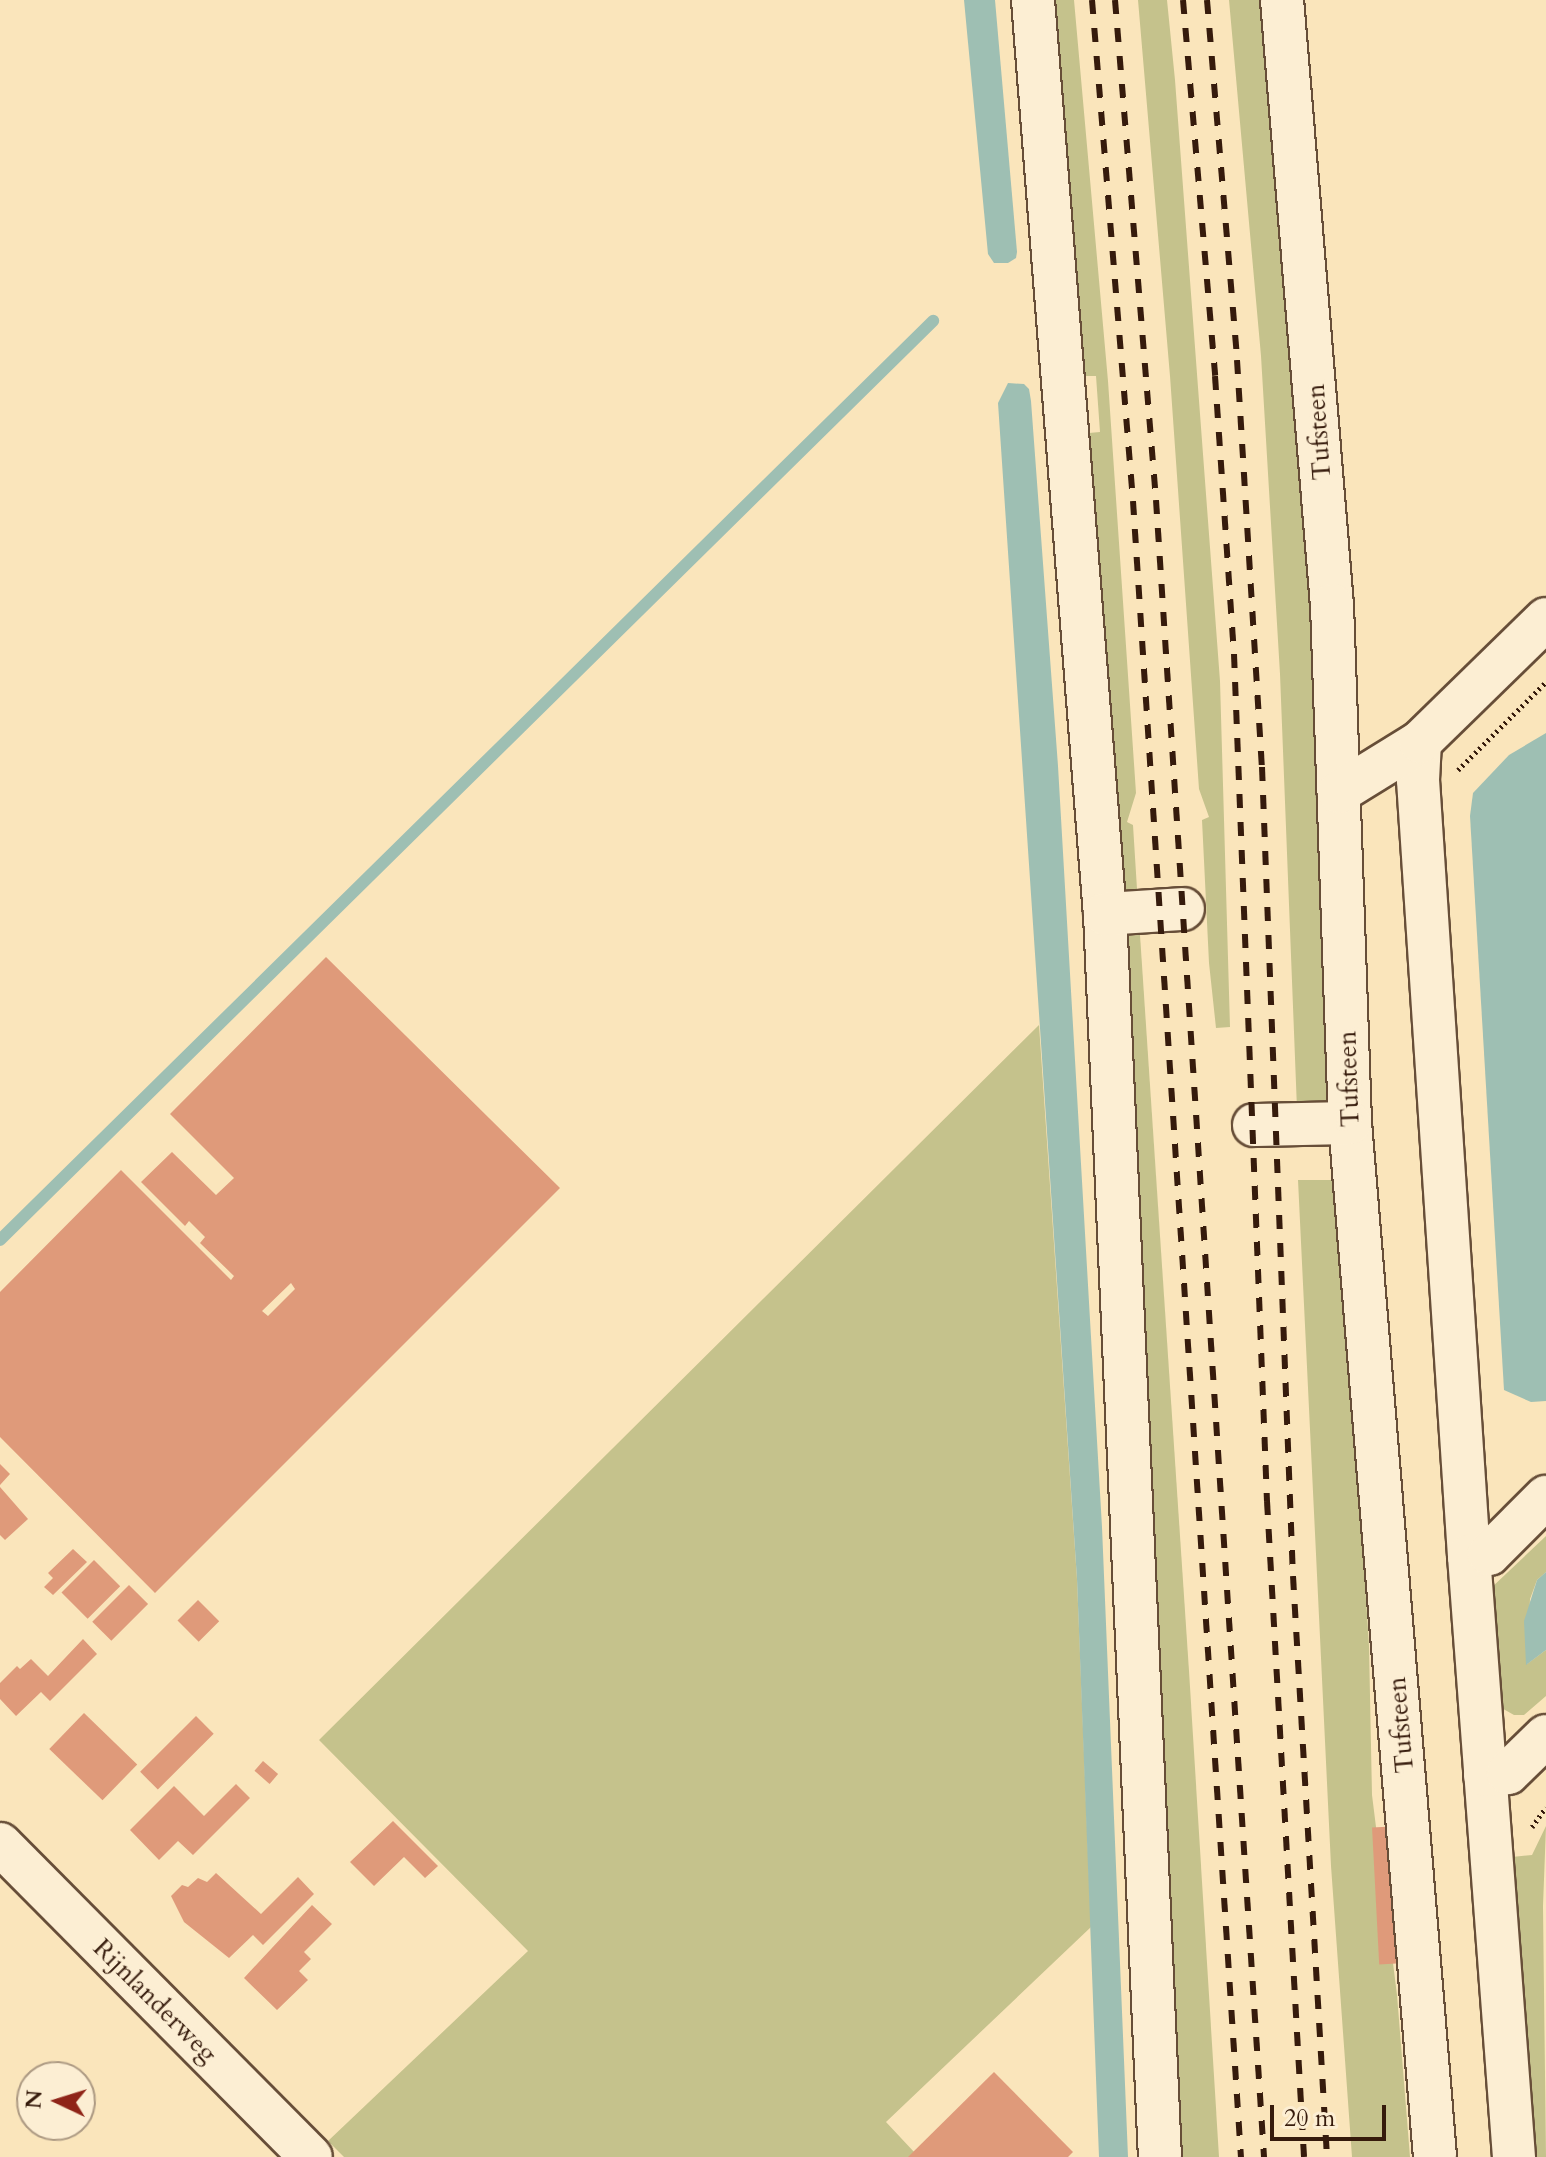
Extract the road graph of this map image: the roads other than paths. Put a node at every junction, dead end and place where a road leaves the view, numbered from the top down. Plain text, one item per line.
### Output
1 (1033, 0) edge
2 (1282, 0) edge
3 (1546, 619) edge
4 (1420, 742) junction
5 (1339, 792) junction
6 (1183, 909) dead end
7 (1105, 914) junction
8 (1350, 1123) junction
9 (1254, 1125) dead end
10 (1546, 1497) edge
11 (1469, 1556) junction
12 (1546, 1736) edge
13 (1485, 1775) junction
14 (0, 1844) edge
15 (311, 2157) edge
16 (1160, 2157) edge
17 (1435, 2157) edge
18 (1514, 2157) edge

1 - 7 street
2 - 5 street, Tufsteen
3 - 4 street
4 - 5 street
4 - 11 street
5 - 8 street, Tufsteen
6 - 7 street
7 - 16 street
8 - 9 street
8 - 17 street, Tufsteen
10 - 11 street
11 - 13 street
12 - 13 street
13 - 18 street
14 - 15 street, Rijnlanderweg

